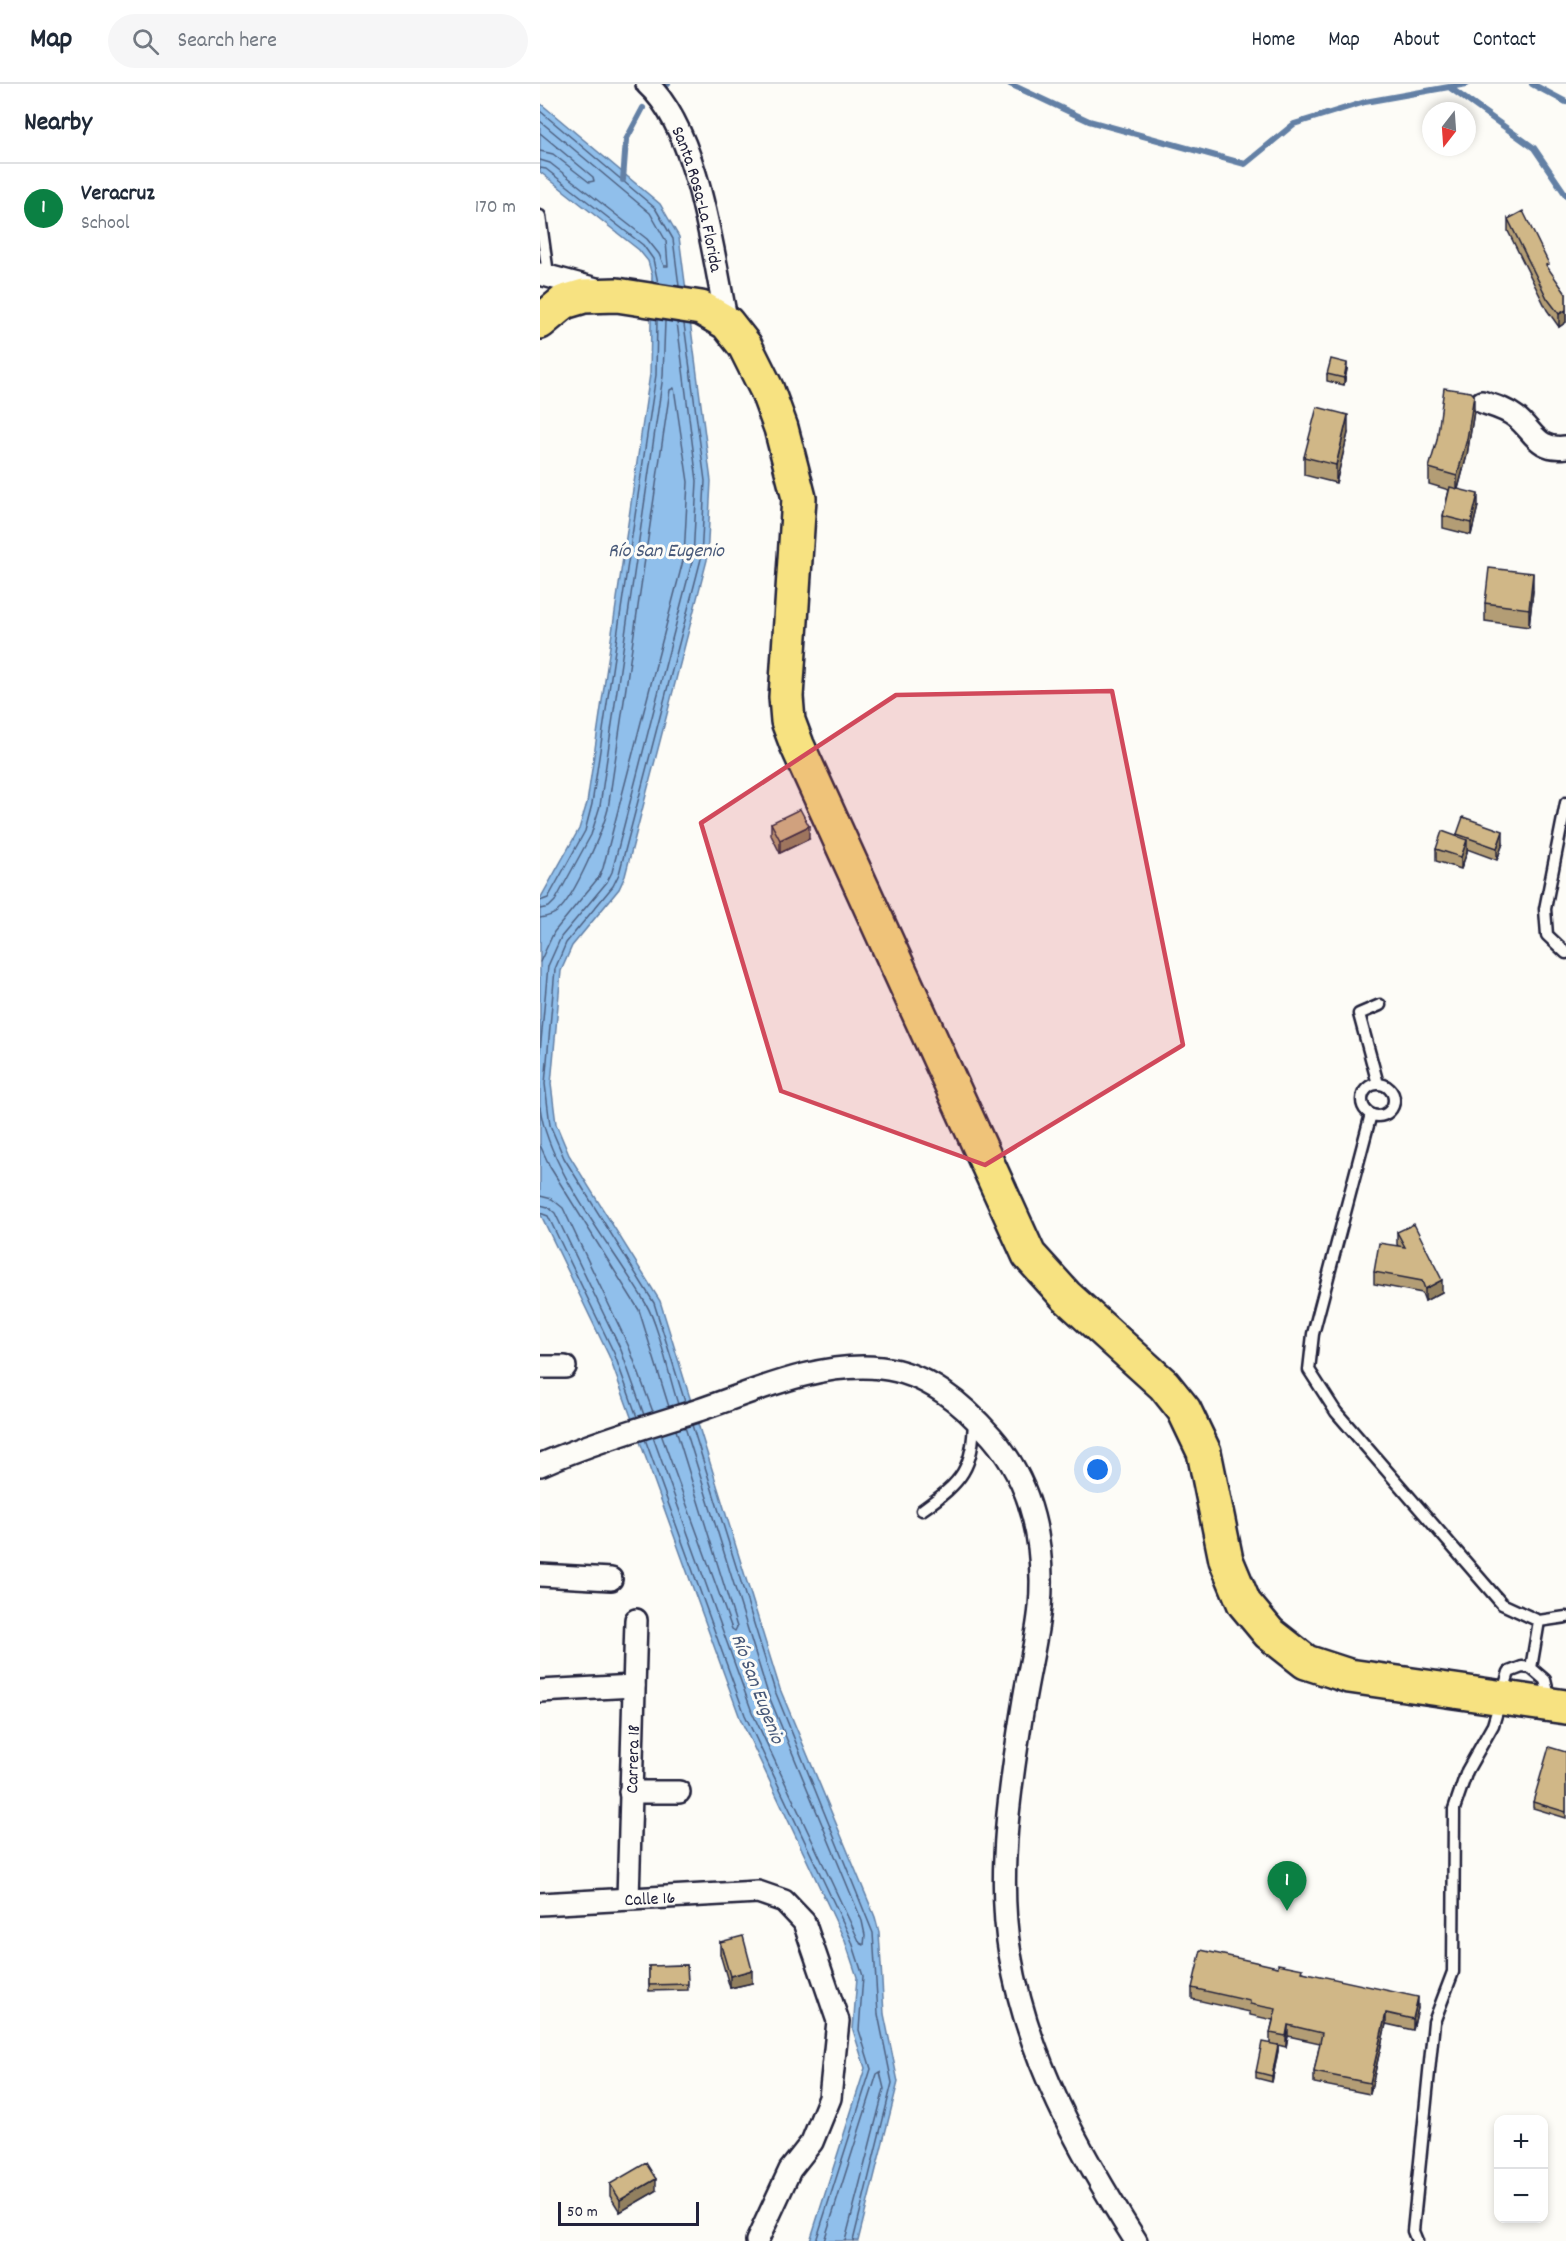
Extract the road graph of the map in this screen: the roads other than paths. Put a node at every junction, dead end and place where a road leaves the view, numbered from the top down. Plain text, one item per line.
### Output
1 (647, 84) edge
2 (540, 216) edge
3 (544, 274) edge
4 (625, 296) junction
5 (714, 316) junction
6 (540, 322) edge
7 (1482, 402) dead end
8 (1566, 447) edge
9 (1566, 803) edge
10 (1566, 953) edge
11 (1380, 1005) dead end
12 (1378, 1084) junction
13 (1371, 1114) junction
14 (540, 1367) edge
15 (565, 1367) dead end
16 (974, 1416) junction
17 (540, 1465) edge
18 (922, 1510) dead end
19 (540, 1575) edge
20 (611, 1579) dead end
21 (1566, 1617) edge
22 (636, 1620) dead end
23 (1539, 1621) junction
24 (1531, 1668) junction
25 (634, 1686) junction
26 (540, 1691) edge
27 (1501, 1698) junction
28 (1558, 1706) edge
29 (630, 1792) junction
30 (678, 1792) dead end
31 (628, 1899) junction
32 (540, 1904) edge
33 (757, 2241) edge
34 (1136, 2241) edge
35 (1417, 2241) edge

1 - 5 street, Santa Rosa-La Florida
2 - 3 lane
3 - 4 street
4 - 5 main road
4 - 6 main road
5 - 27 main road
7 - 8 street
9 - 10 lane
11 - 12 lane
12 - 13 lane
12 - 13 lane
13 - 23 lane
14 - 15 street
16 - 17 street
16 - 18 lane
16 - 34 street
19 - 20 street
21 - 23 lane
22 - 25 street, Carrera 18
23 - 24 lane
24 - 27 lane
24 - 28 lane
25 - 26 street
25 - 29 street, Carrera 18
27 - 28 main road
27 - 35 lane
29 - 30 street
29 - 31 street, Carrera 18
31 - 32 street, Calle 16
31 - 33 street, Calle 16

